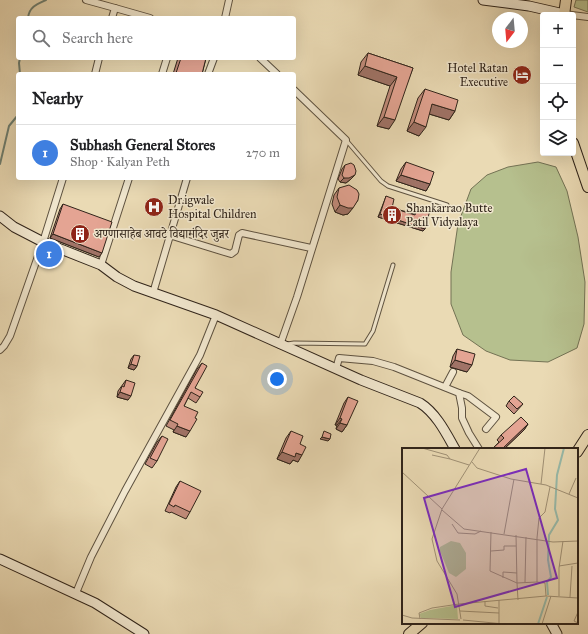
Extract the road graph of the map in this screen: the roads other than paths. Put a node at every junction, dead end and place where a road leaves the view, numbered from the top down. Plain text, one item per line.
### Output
1 (86, 0) edge
2 (229, 0) edge
3 (483, 0) edge
4 (566, 0) edge
5 (115, 8) junction
6 (555, 12) edge
7 (564, 12) edge
8 (113, 16) edge
9 (143, 16) edge
10 (225, 16) edge
11 (576, 16) edge
12 (588, 17) edge
13 (98, 60) edge
14 (166, 60) edge
15 (213, 60) edge
16 (262, 60) edge
17 (95, 72) edge
18 (163, 72) edge
19 (209, 72) edge
20 (275, 72) edge
21 (296, 92) edge
22 (346, 140) junction
23 (576, 152) edge
24 (62, 180) edge
25 (128, 180) edge
26 (186, 180) edge
27 (588, 187) edge
28 (447, 205) dead end
29 (0, 216) edge
30 (169, 235) junction
31 (44, 242) junction
32 (312, 248) junction
33 (101, 265) junction
34 (393, 265) dead end
35 (153, 293) junction
36 (216, 315) junction
37 (280, 345) junction
38 (0, 350) edge
39 (336, 369) junction
40 (452, 372) dead end
41 (445, 387) junction
42 (459, 392) junction
43 (486, 429) dead end
44 (588, 435) edge
45 (454, 448) edge
46 (478, 448) edge
47 (578, 450) edge
48 (0, 559) edge
49 (76, 593) junction
50 (421, 624) edge
51 (552, 624) edge
52 (144, 634) edge
53 (409, 634) edge
54 (557, 634) edge

1 - 5 street
2 - 10 street
3 - 6 street
4 - 7 main road
5 - 8 street
5 - 9 street
11 - 12 street
13 - 17 street
14 - 18 street
15 - 19 street
16 - 20 street
21 - 22 street
22 - 28 lane
22 - 32 street
23 - 27 main road
24 - 31 street
25 - 33 street
26 - 30 street
29 - 31 street
30 - 32 street
30 - 35 street
31 - 33 street
31 - 38 street
32 - 37 street
33 - 35 street
34 - 37 lane
35 - 36 street
36 - 37 street
36 - 49 street
37 - 39 street
39 - 41 street
39 - 45 street
40 - 41 street
41 - 42 street
42 - 43 street
42 - 46 street
44 - 47 main road
48 - 49 street
49 - 52 street
50 - 53 main road
51 - 54 street

